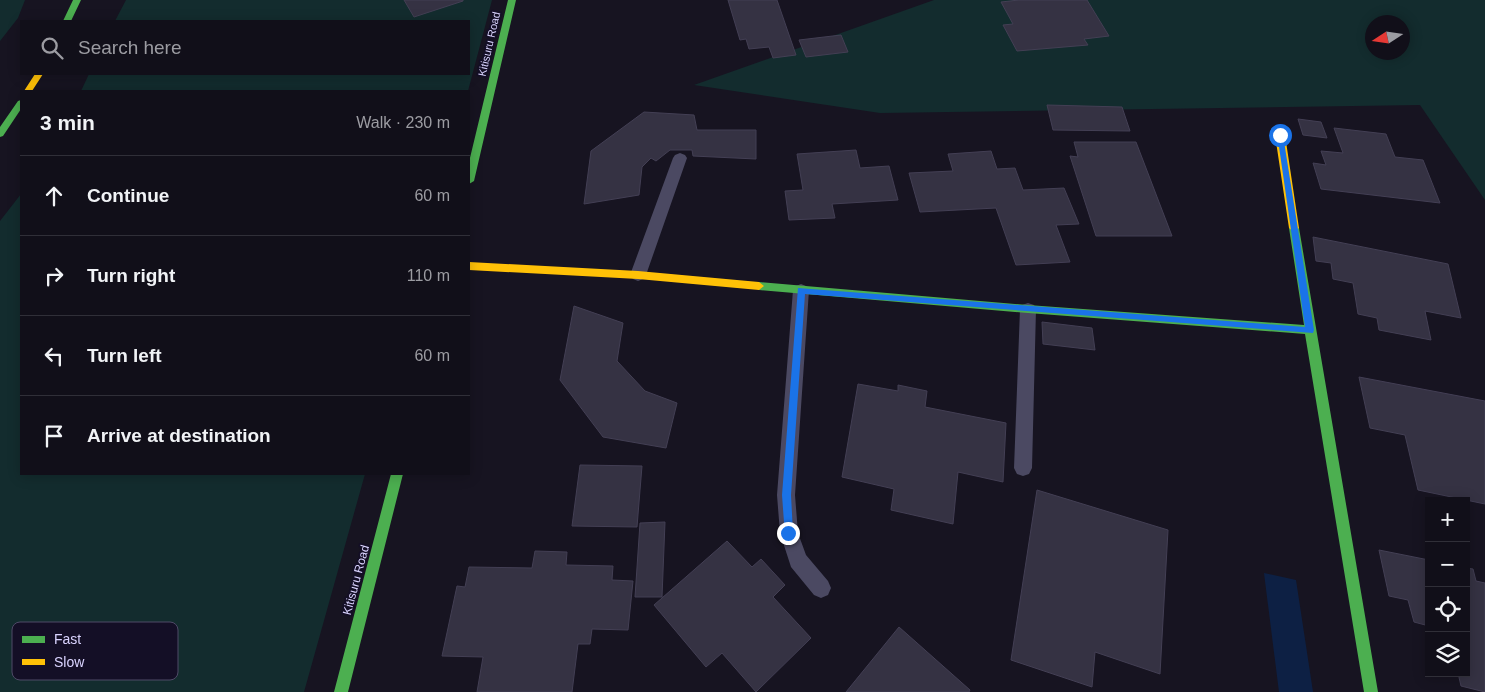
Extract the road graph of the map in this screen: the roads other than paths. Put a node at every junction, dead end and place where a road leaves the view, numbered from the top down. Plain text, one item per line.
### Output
1 (77, 0) edge
2 (512, 0) edge
3 (67, 20) edge
4 (38, 75) edge
5 (29, 90) edge
6 (20, 104) edge
7 (0, 134) edge
8 (1280, 135) dead end
9 (680, 158) dead end
10 (470, 177) edge
11 (470, 266) edge
12 (638, 276) junction
13 (801, 290) junction
14 (1028, 309) junction
15 (1310, 330) junction
16 (1023, 468) dead end
17 (397, 475) edge
18 (821, 588) dead end
19 (341, 692) edge
20 (1371, 692) edge

1 - 3 street
2 - 10 street, Kitisuru Road
4 - 5 street
6 - 7 street
8 - 15 street
9 - 12 lane
11 - 12 street
12 - 13 street
13 - 14 street
13 - 18 lane
14 - 15 street
14 - 16 lane
15 - 20 street
17 - 19 street, Kitisuru Road

